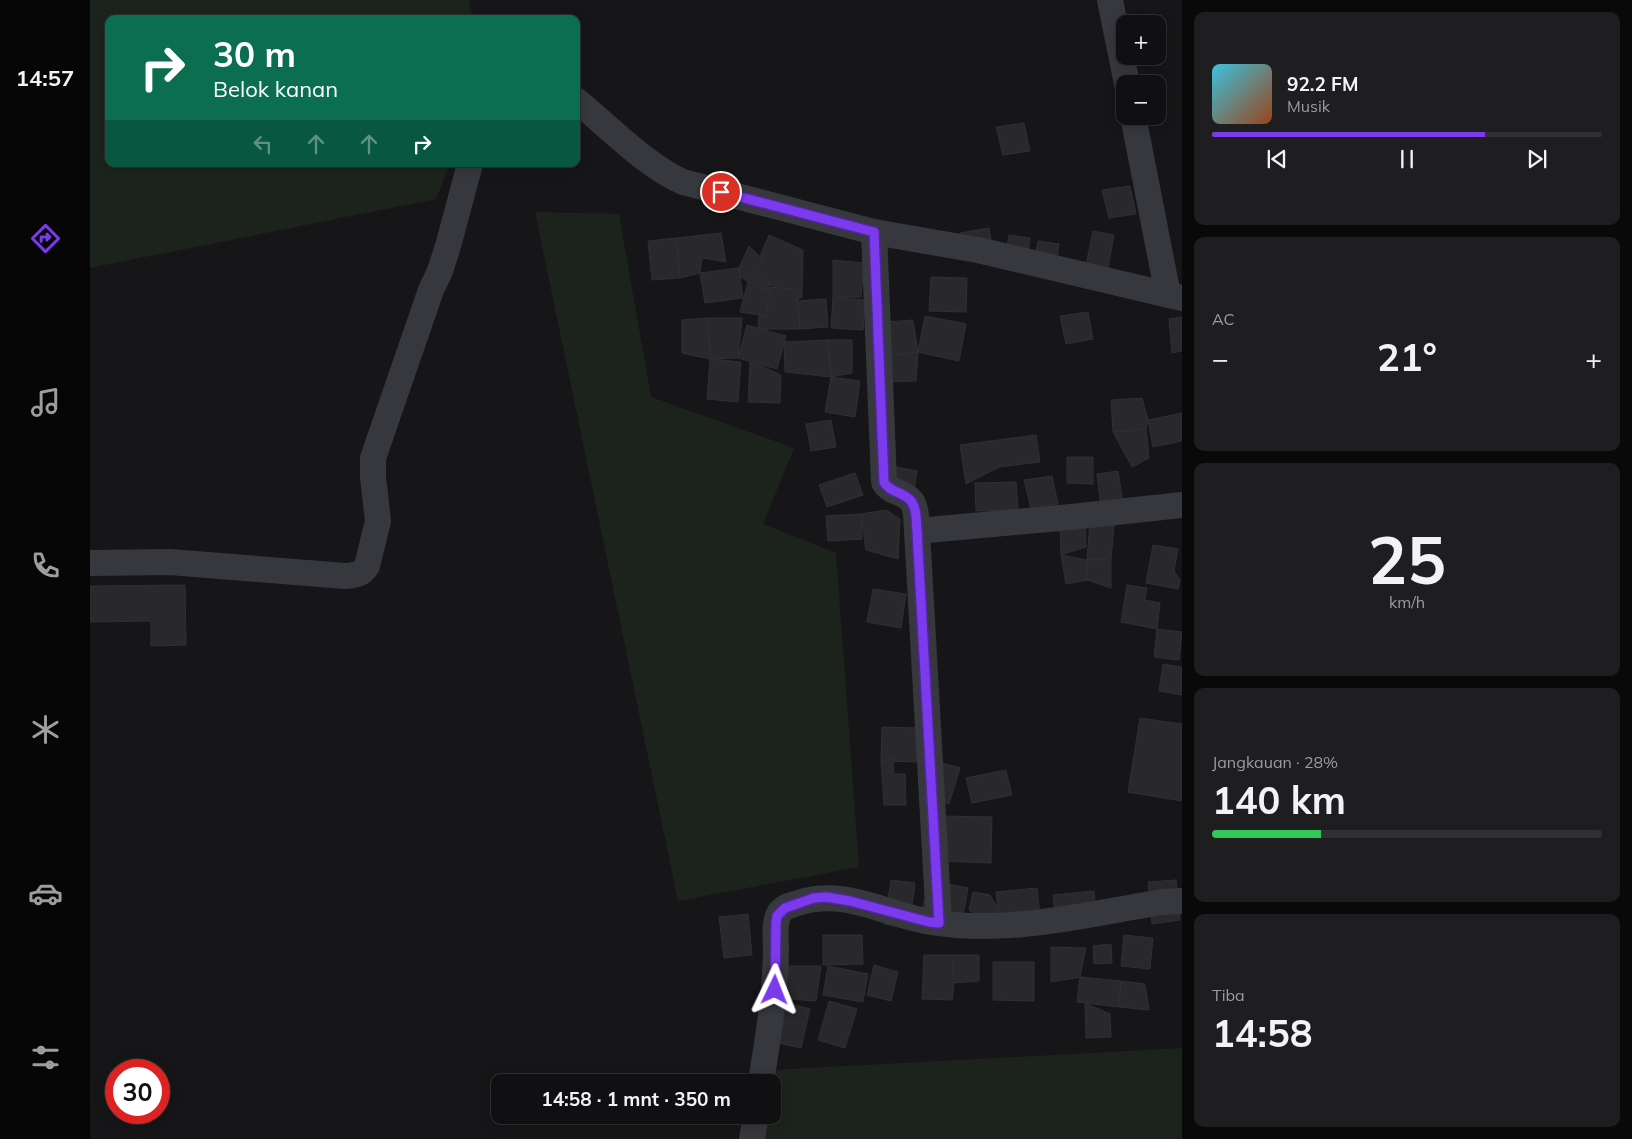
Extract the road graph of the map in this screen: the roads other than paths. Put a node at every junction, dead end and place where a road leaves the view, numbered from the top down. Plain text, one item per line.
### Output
1 (1110, 0) edge
2 (1125, 75) edge
3 (580, 103) edge
4 (1135, 125) edge
5 (469, 167) edge
6 (874, 232) junction
7 (1175, 297) edge
8 (1182, 505) edge
9 (917, 531) junction
10 (90, 563) edge
11 (1182, 901) edge
12 (939, 923) junction
13 (762, 1074) edge
14 (754, 1124) edge
15 (752, 1139) edge

1 - 2 street
3 - 6 street
4 - 7 street
5 - 10 street
6 - 7 street
6 - 9 street
8 - 9 street
9 - 12 street
11 - 12 street
12 - 13 street
14 - 15 street

